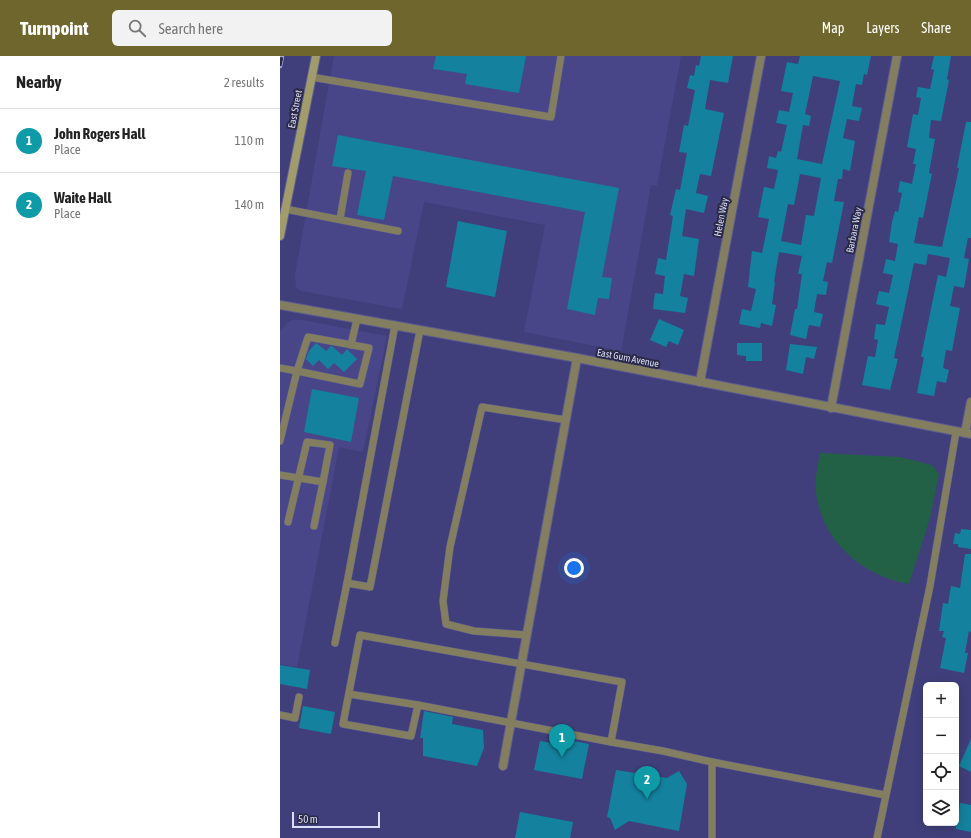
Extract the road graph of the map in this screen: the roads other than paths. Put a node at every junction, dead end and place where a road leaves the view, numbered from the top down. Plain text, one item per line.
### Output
1 (316, 56) edge
2 (561, 56) edge
3 (761, 56) edge
4 (897, 56) edge
5 (311, 77) junction
6 (348, 173) dead end
7 (285, 209) junction
8 (340, 219) junction
9 (398, 231) dead end
10 (280, 236) edge
11 (280, 305) edge
12 (357, 319) junction
13 (395, 325) junction
14 (420, 330) junction
15 (351, 345) junction
16 (577, 358) junction
17 (280, 368) edge
18 (297, 371) junction
19 (700, 382) junction
20 (971, 402) edge
21 (831, 408) junction
22 (566, 420) junction
23 (956, 432) junction
24 (968, 434) edge
25 (280, 440) edge
26 (280, 475) edge
27 (298, 478) junction
28 (323, 482) junction
29 (288, 522) dead end
30 (314, 526) dead end
31 (347, 583) junction
32 (526, 635) junction
33 (335, 643) dead end
34 (521, 662) junction
35 (349, 694) junction
36 (299, 697) dead end
37 (418, 705) junction
38 (280, 715) edge
39 (510, 722) junction
40 (611, 742) junction
41 (712, 762) junction
42 (503, 766) dead end
43 (885, 795) junction
44 (712, 838) edge
45 (877, 838) edge

1 - 5 main road, East Street
2 - 5 lane
3 - 19 street, Helen Way
4 - 21 street, Barbara Way
5 - 7 main road, East Street
6 - 8 lane
7 - 8 lane
7 - 10 main road, East Street
8 - 9 lane
11 - 12 street, East Gum Avenue
12 - 13 street, East Gum Avenue
12 - 15 lane
13 - 14 street, East Gum Avenue
13 - 31 lane
14 - 16 street, East Gum Avenue
14 - 31 lane
15 - 18 lane
15 - 18 lane
16 - 19 street, East Gum Avenue
16 - 22 street
17 - 18 lane
18 - 25 lane
19 - 21 street, East Gum Avenue
20 - 24 street
21 - 23 street, East Gum Avenue
22 - 32 street
22 - 32 lane
23 - 24 street, East Gum Avenue
23 - 43 lane
26 - 27 lane
27 - 28 lane
27 - 28 lane
27 - 29 lane
28 - 30 lane
31 - 33 lane
32 - 34 street
34 - 35 lane
34 - 39 street
34 - 40 lane
35 - 37 lane
35 - 37 lane
36 - 38 lane
37 - 39 lane
39 - 40 lane
39 - 42 street
40 - 41 lane
41 - 43 lane
41 - 44 lane
43 - 45 lane

